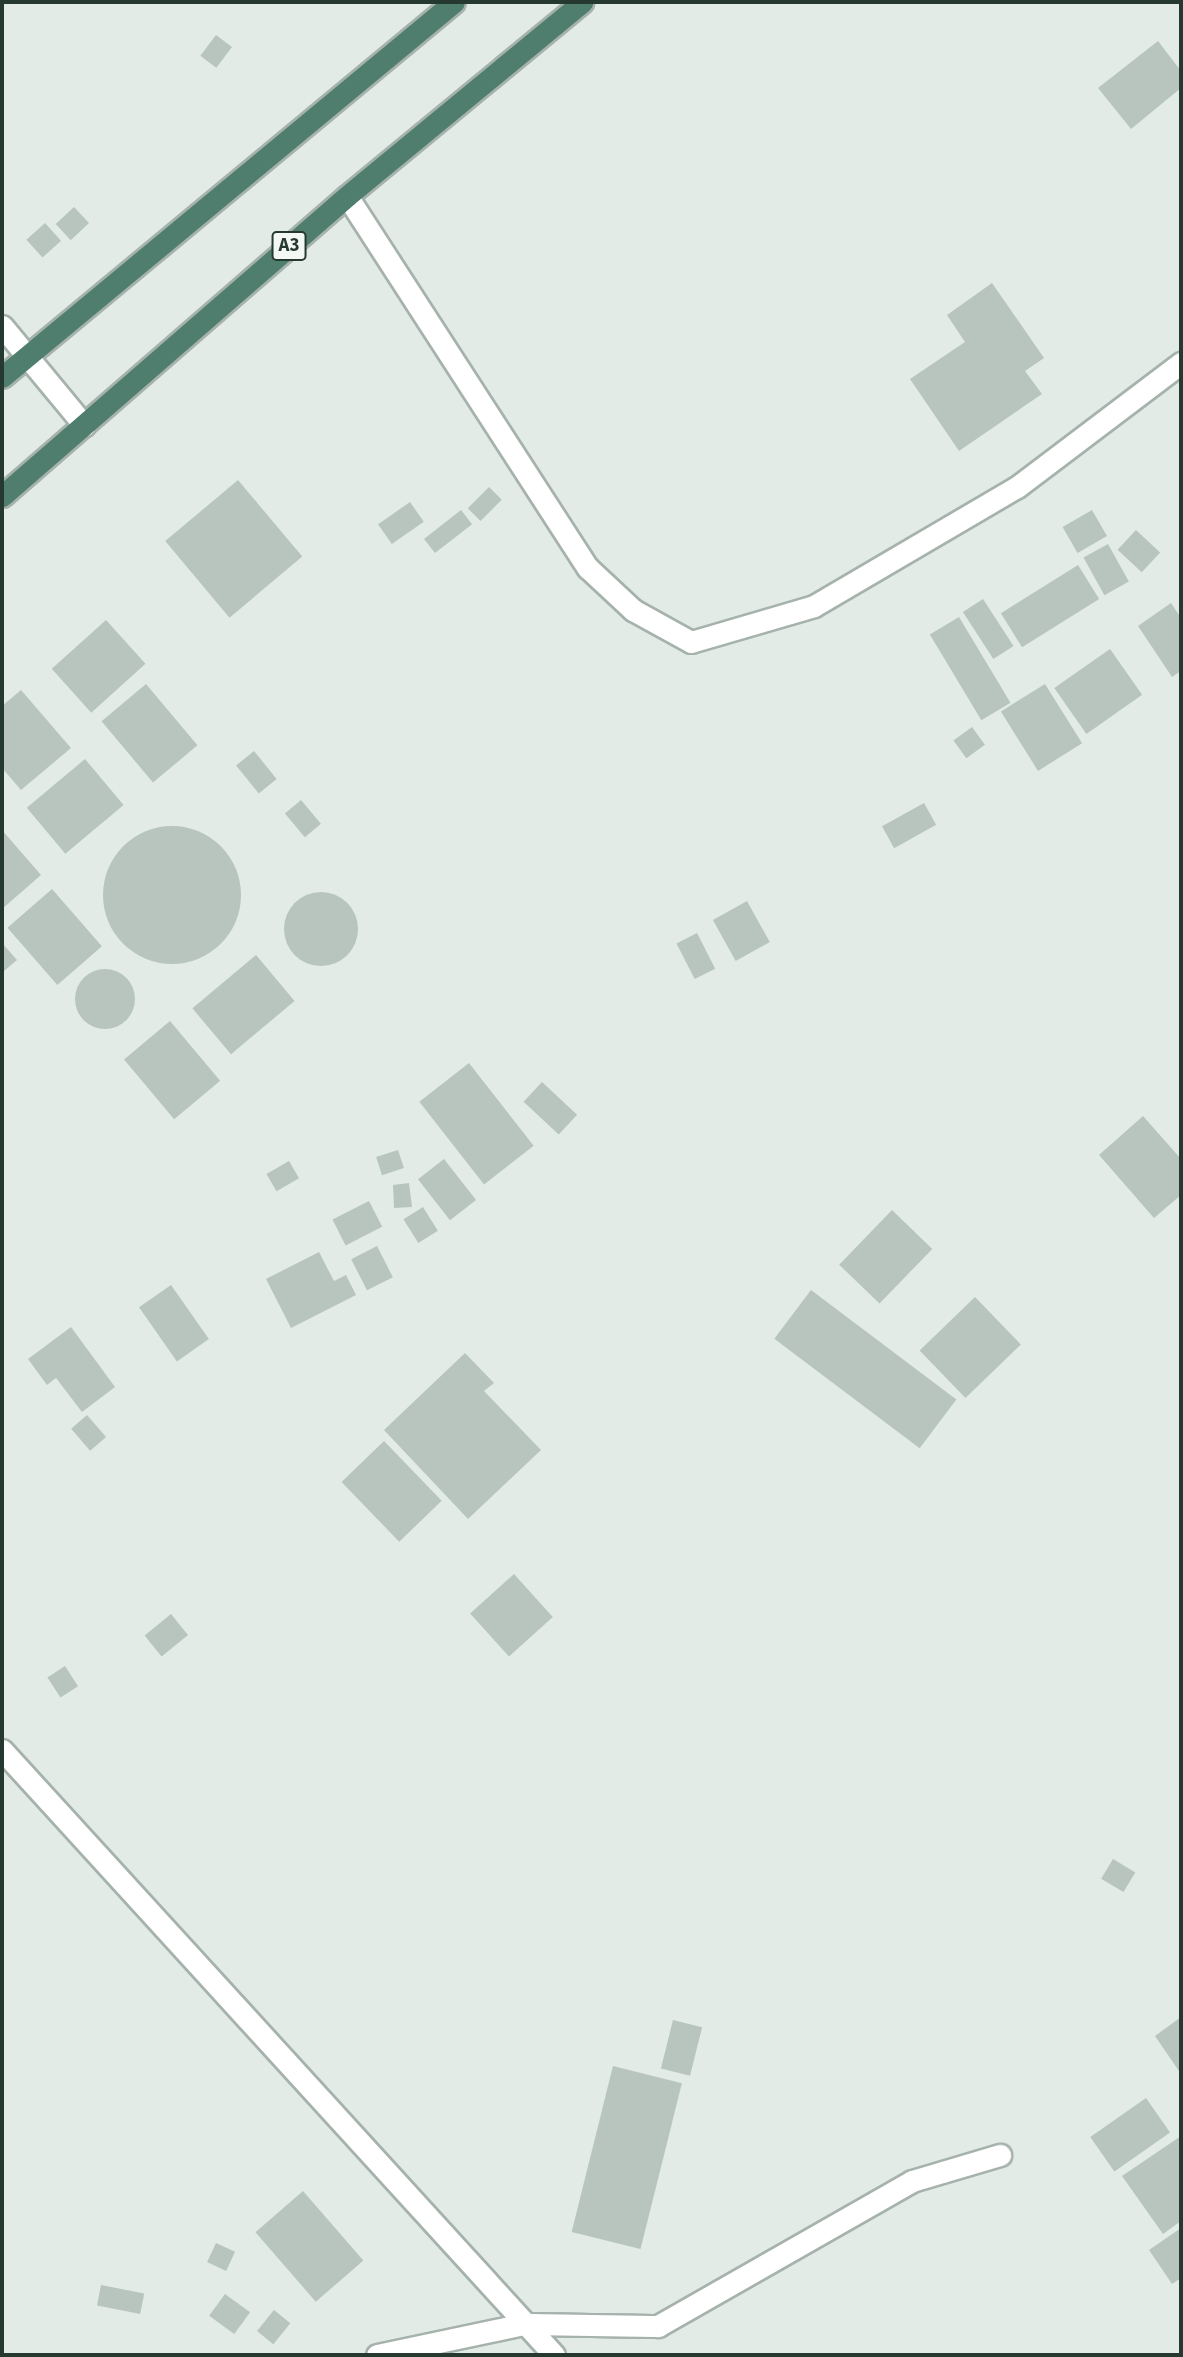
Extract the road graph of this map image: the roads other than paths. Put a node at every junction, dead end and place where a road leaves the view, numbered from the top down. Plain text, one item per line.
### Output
1 (454, 2) edge
2 (582, 2) edge
3 (347, 196) junction
4 (2, 326) edge
5 (28, 354) junction
6 (1181, 363) edge
7 (2, 377) edge
8 (84, 425) junction
9 (2, 496) edge
10 (2, 1750) edge
11 (1000, 2155) dead end
12 (524, 2324) junction
13 (377, 2355) edge
14 (554, 2355) edge

1 - 5 highway
2 - 3 highway, A3
3 - 6 street
3 - 8 highway, A3
4 - 5 street
5 - 7 highway
5 - 8 street
8 - 9 highway, A3
10 - 12 street
11 - 12 street
12 - 13 street
12 - 14 street

